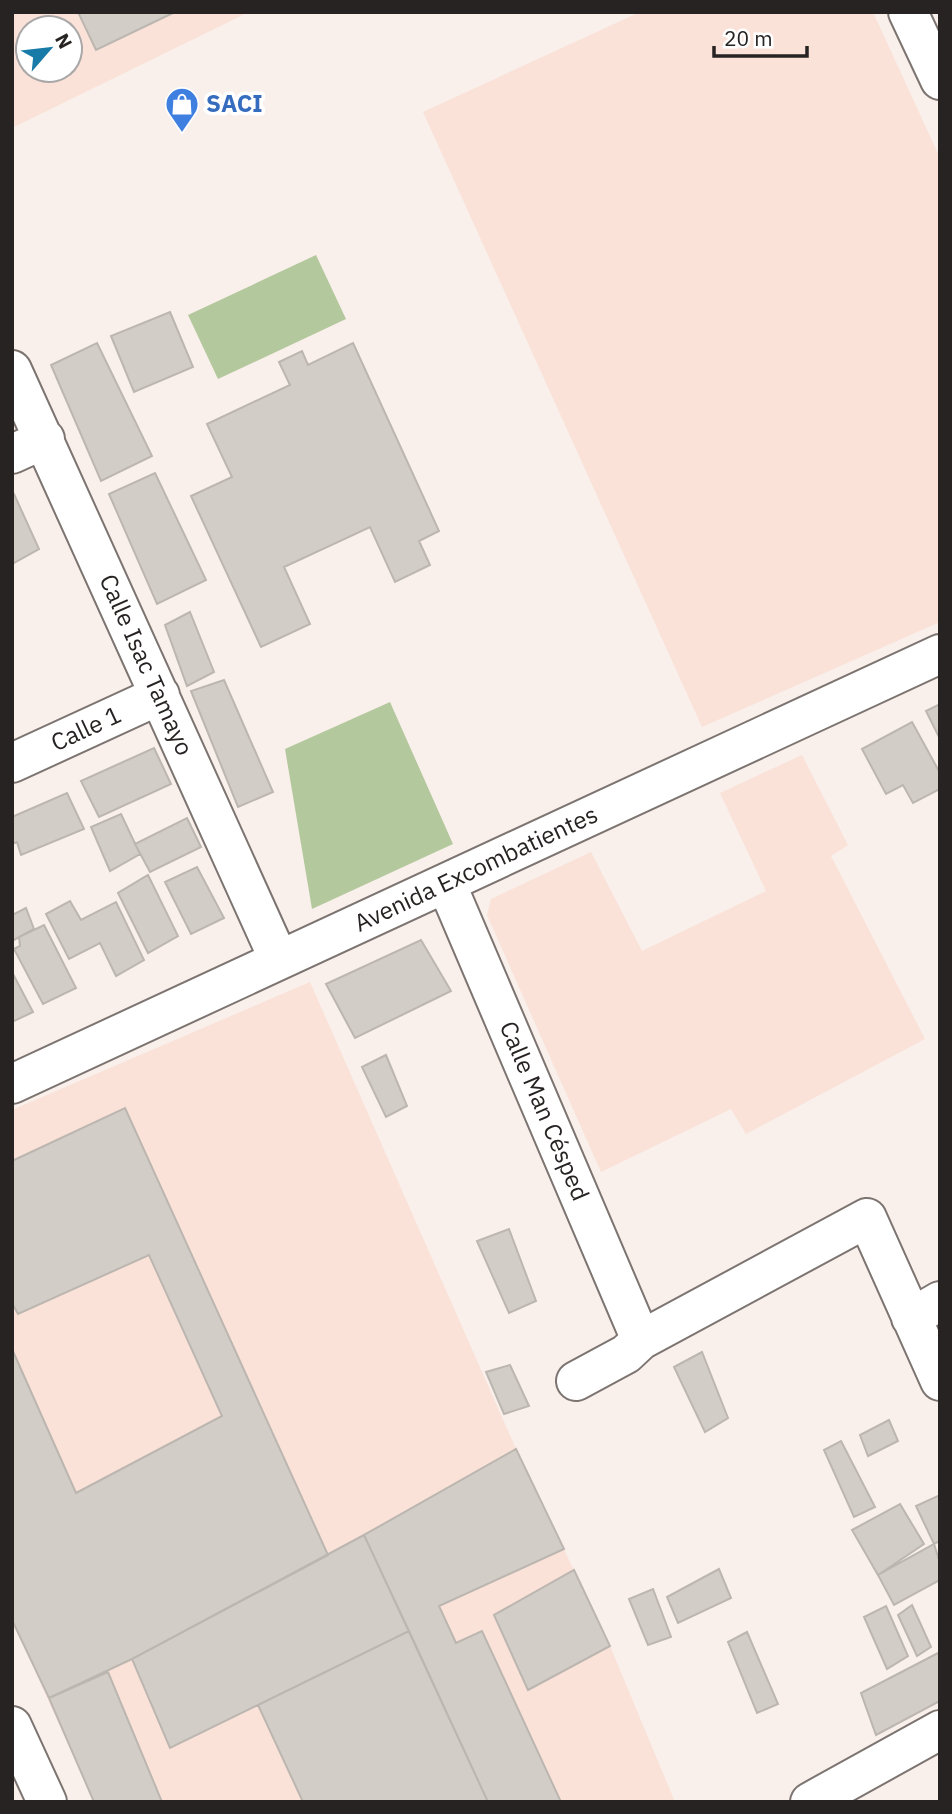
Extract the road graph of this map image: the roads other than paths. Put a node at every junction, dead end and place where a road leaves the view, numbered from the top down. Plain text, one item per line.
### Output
1 (908, 12) edge
2 (940, 80) edge
3 (12, 370) edge
4 (29, 446) edge
5 (940, 654) edge
6 (160, 695) junction
7 (12, 763) edge
8 (446, 883) junction
9 (279, 960) junction
10 (12, 1084) edge
11 (925, 1310) edge
12 (642, 1340) junction
13 (576, 1381) dead end
14 (940, 1381) edge
15 (12, 1726) edge
16 (940, 1730) edge
17 (47, 1802) edge
18 (810, 1802) edge

1 - 2 street
3 - 4 street, Calle Isac Tamayo
4 - 6 street, Calle Isac Tamayo
5 - 8 street, Avenida Excombatientes
6 - 7 street, Calle 1
6 - 9 street, Calle Isac Tamayo
8 - 9 street, Avenida Excombatientes
8 - 12 street, Calle Man Césped
9 - 10 street, Avenida Excombatientes
11 - 12 street
11 - 14 street
12 - 13 street
15 - 17 street
16 - 18 street

